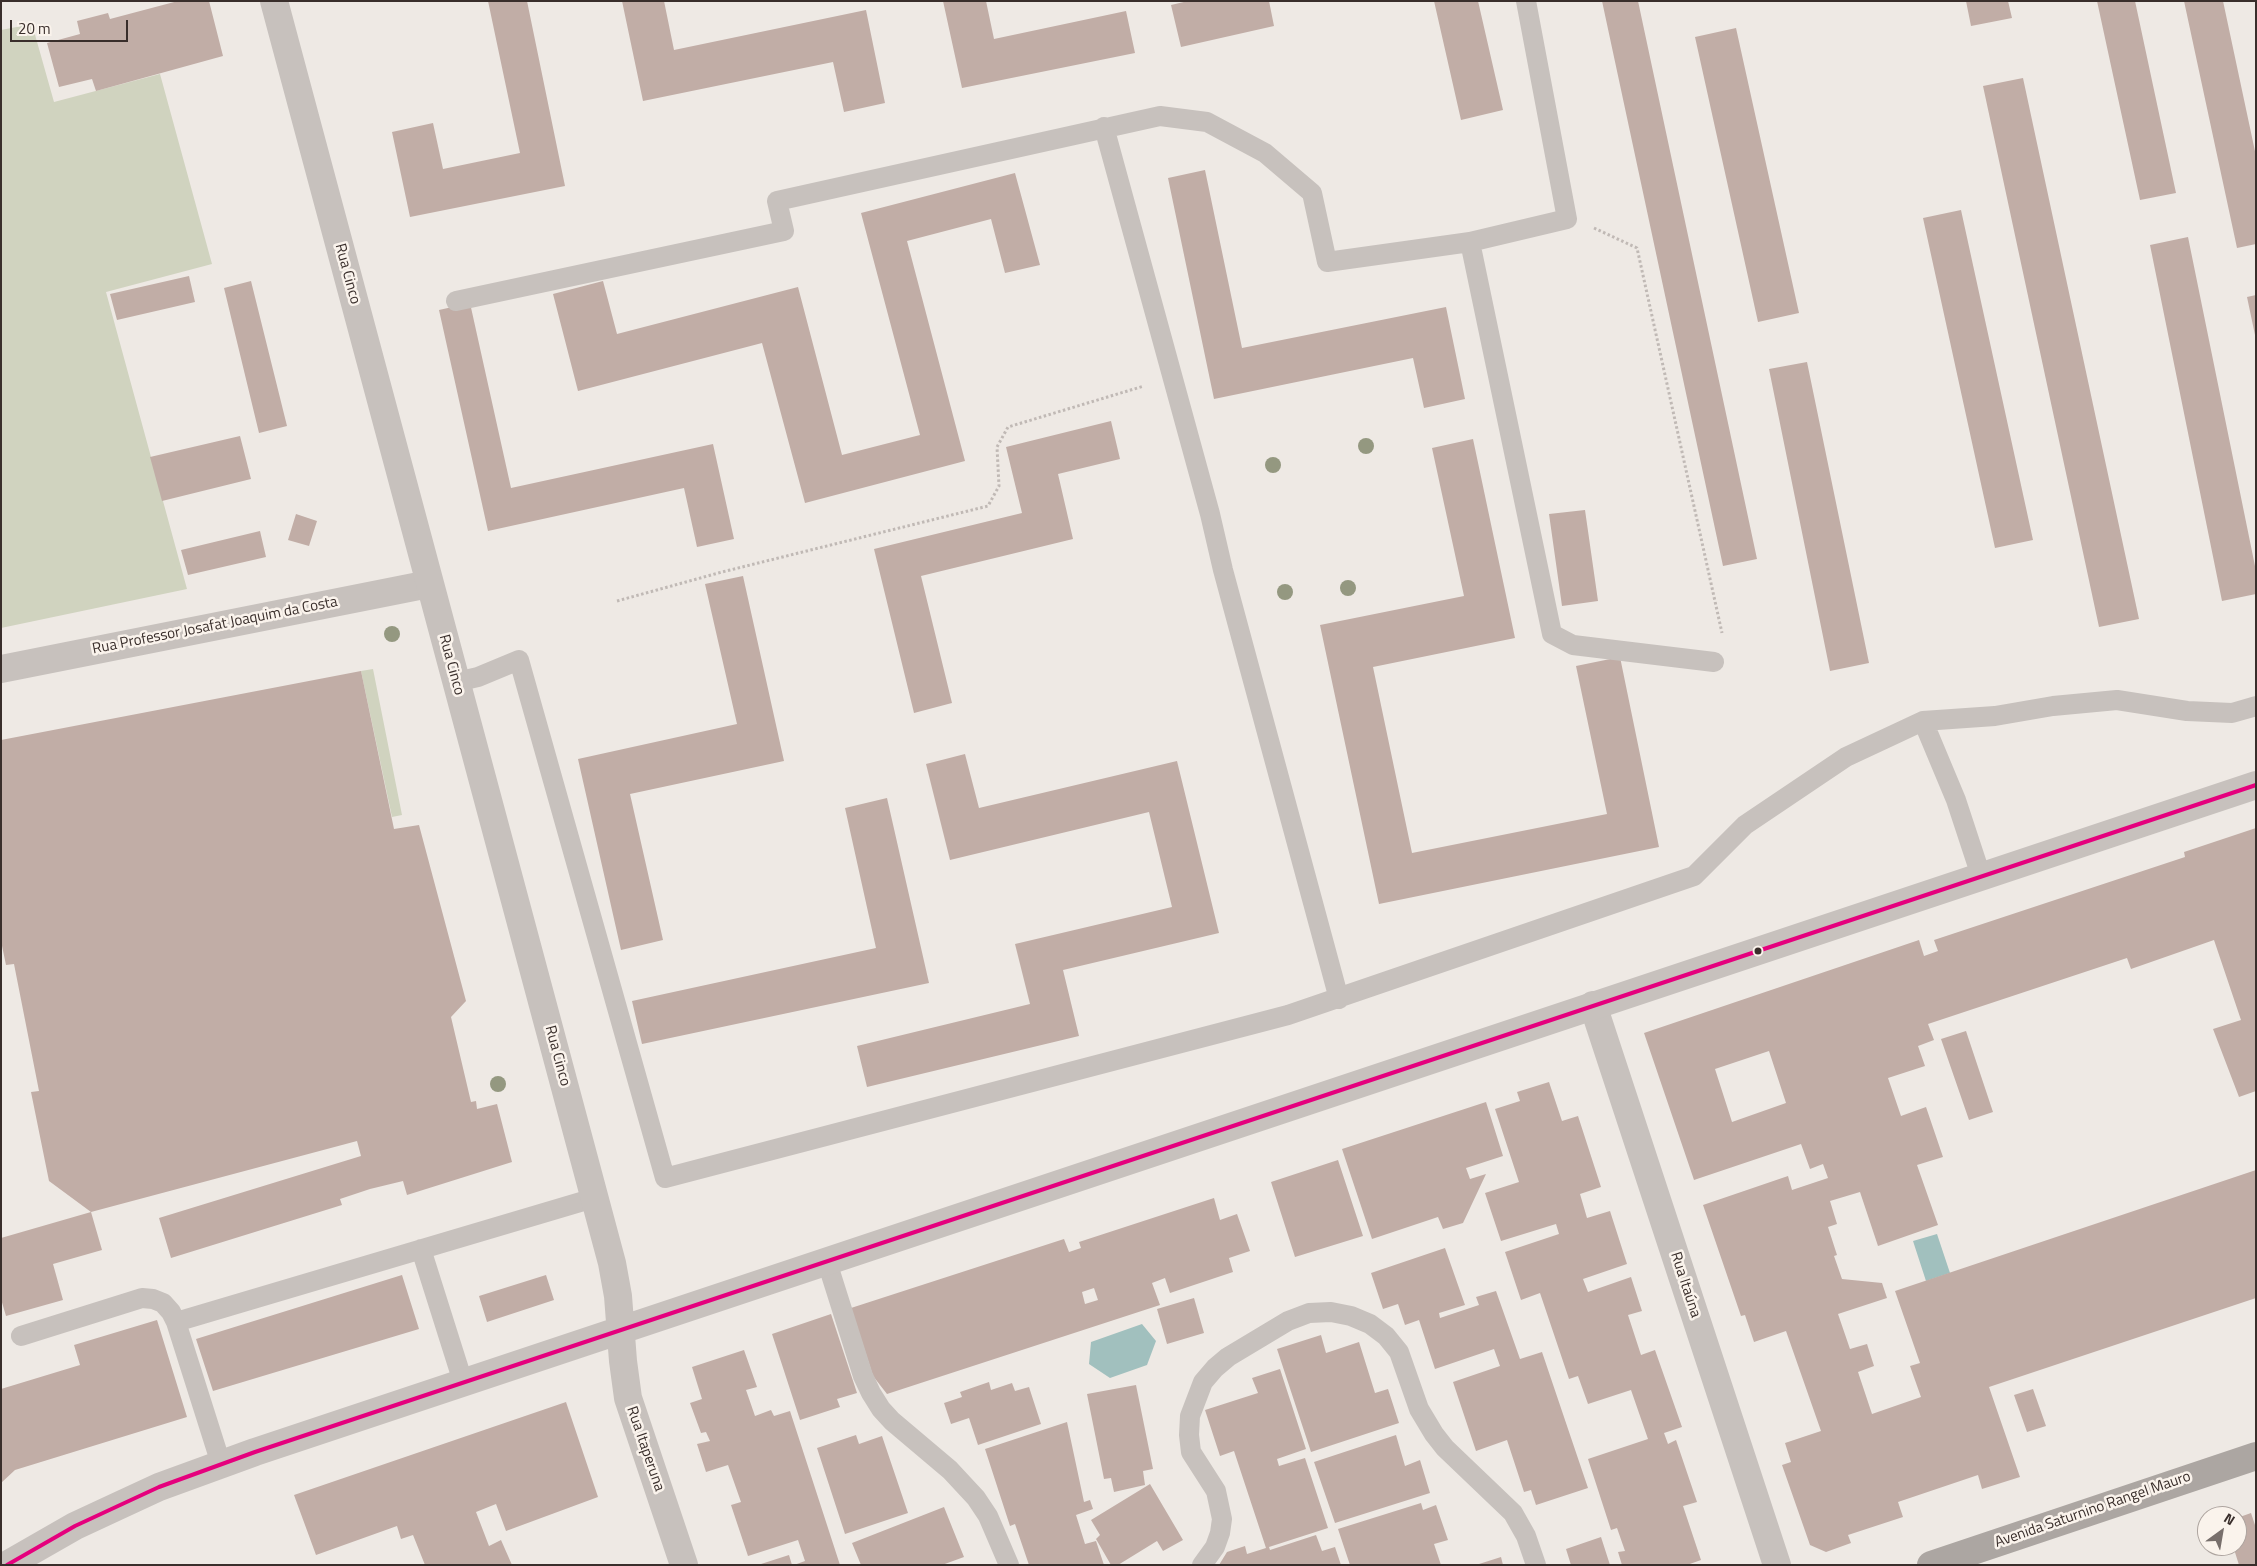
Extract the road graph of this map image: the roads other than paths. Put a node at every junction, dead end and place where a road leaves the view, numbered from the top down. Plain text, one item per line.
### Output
1 (274, 1) edge
2 (1526, 1) edge
3 (1104, 127) junction
4 (1470, 242) junction
5 (456, 302) dead end
6 (429, 584) junction
7 (1714, 662) dead end
8 (1, 669) edge
9 (456, 682) junction
10 (2256, 706) edge
11 (1923, 721) junction
12 (2256, 785) edge
13 (1981, 876) junction
14 (1339, 999) junction
15 (1593, 1005) junction
16 (594, 1198) junction
17 (421, 1249) junction
18 (827, 1262) junction
19 (176, 1322) junction
20 (620, 1330) junction
21 (20, 1336) dead end
22 (463, 1382) junction
23 (2256, 1456) edge
24 (221, 1464) junction
25 (7, 1565) edge
26 (684, 1565) edge
27 (1009, 1565) edge
28 (1202, 1565) edge
29 (1536, 1565) edge
30 (1777, 1565) edge
31 (1931, 1565) edge

1 - 6 street, Rua Cinco
2 - 4 lane
3 - 4 lane
3 - 5 lane
3 - 14 lane
4 - 7 lane
6 - 8 street, Rua Professor Josafat Joaquim da Costa
6 - 9 street, Rua Cinco
9 - 14 lane
9 - 16 street, Rua Cinco
10 - 11 lane
11 - 13 lane
11 - 14 lane
12 - 13 street
13 - 15 street
15 - 18 street
15 - 30 street, Rua Itaúna
16 - 17 lane
16 - 20 street, Rua Cinco
17 - 19 lane
17 - 22 lane
18 - 20 street
18 - 27 lane
19 - 21 lane
19 - 24 lane
20 - 22 street
20 - 26 street, Rua Itaperuna
22 - 24 street
23 - 31 main road, Avenida Saturnino Rangel Mauro
24 - 25 street
28 - 29 lane

